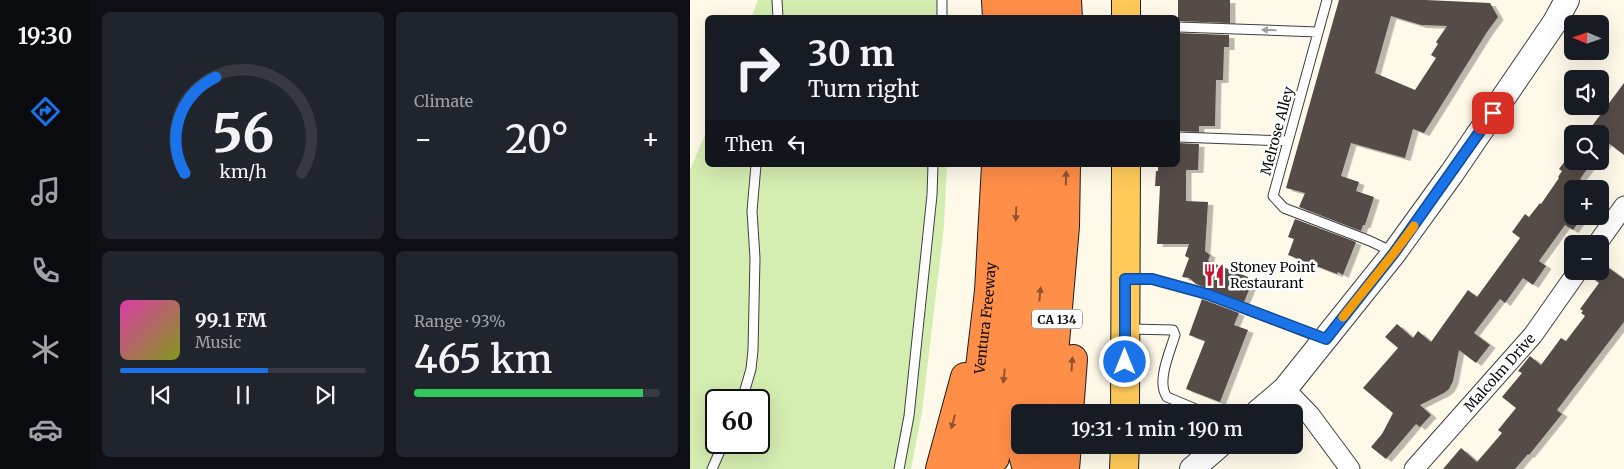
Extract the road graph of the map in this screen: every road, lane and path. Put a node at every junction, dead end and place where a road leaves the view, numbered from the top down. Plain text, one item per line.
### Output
1 (777, 0) edge
2 (942, 0) edge
3 (996, 0) edge
4 (1019, 0) edge
5 (1044, 0) edge
6 (1067, 0) edge
7 (1126, 0) edge
8 (1327, 0) edge
9 (1568, 0) edge
10 (778, 15) edge
11 (942, 15) edge
12 (996, 15) edge
13 (1020, 15) edge
14 (1045, 15) edge
15 (1068, 15) edge
16 (1126, 15) edge
17 (1180, 27) edge
18 (1318, 32) junction
19 (1180, 136) edge
20 (1288, 141) junction
21 (756, 167) edge
22 (933, 167) edge
23 (996, 167) edge
24 (1018, 167) edge
25 (1045, 167) edge
26 (1066, 167) edge
27 (1126, 167) edge
28 (1624, 206) edge
29 (1065, 226) junction
30 (1603, 235) edge
31 (1394, 253) junction
32 (1125, 279) junction
33 (1572, 280) edge
34 (989, 291) junction
35 (1125, 329) junction
36 (1326, 339) junction
37 (745, 389) edge
38 (1285, 389) junction
39 (1028, 404) edge
40 (1050, 404) edge
41 (1070, 404) edge
42 (1125, 404) edge
43 (1184, 404) edge
44 (1267, 404) edge
45 (719, 454) edge
46 (1023, 454) edge
47 (1046, 454) edge
48 (1066, 454) edge
49 (1124, 454) edge
50 (1210, 454) edge
51 (712, 469) edge
52 (899, 469) edge
53 (940, 469) edge
54 (968, 469) edge
55 (984, 469) edge
56 (1027, 469) edge
57 (1044, 469) edge
58 (1065, 469) edge
59 (1124, 469) edge
60 (1192, 469) edge
61 (1350, 469) edge
62 (1414, 469) edge

1 - 10 lane
2 - 11 lane
3 - 12 highway
4 - 13 highway
5 - 14 highway
6 - 15 highway
7 - 16 main road
8 - 18 lane, Melrose Alley
9 - 31 street
18 -> 17 lane
18 - 20 lane, Melrose Alley
19 - 20 lane
20 - 31 lane, Melrose Alley
21 - 37 lane
22 - 52 lane
23 - 34 highway, Ventura Freeway
24 -> 55 highway
39 -> 25 highway
29 -> 26 highway, CA 134
27 - 32 main road
28 - 30 street
29 - 40 highway, CA 134
41 -> 29 highway
31 - 36 street
32 - 35 main road
32 - 36 lane
33 - 62 street, Malcolm Drive
34 -> 53 highway
34 - 54 highway, Ventura Freeway
35 - 42 main road
35 - 43 lane
36 - 38 street
38 - 44 street
38 - 61 street
45 - 51 lane
46 - 56 highway
47 - 57 highway
48 - 58 highway
49 - 59 main road
50 - 60 street

